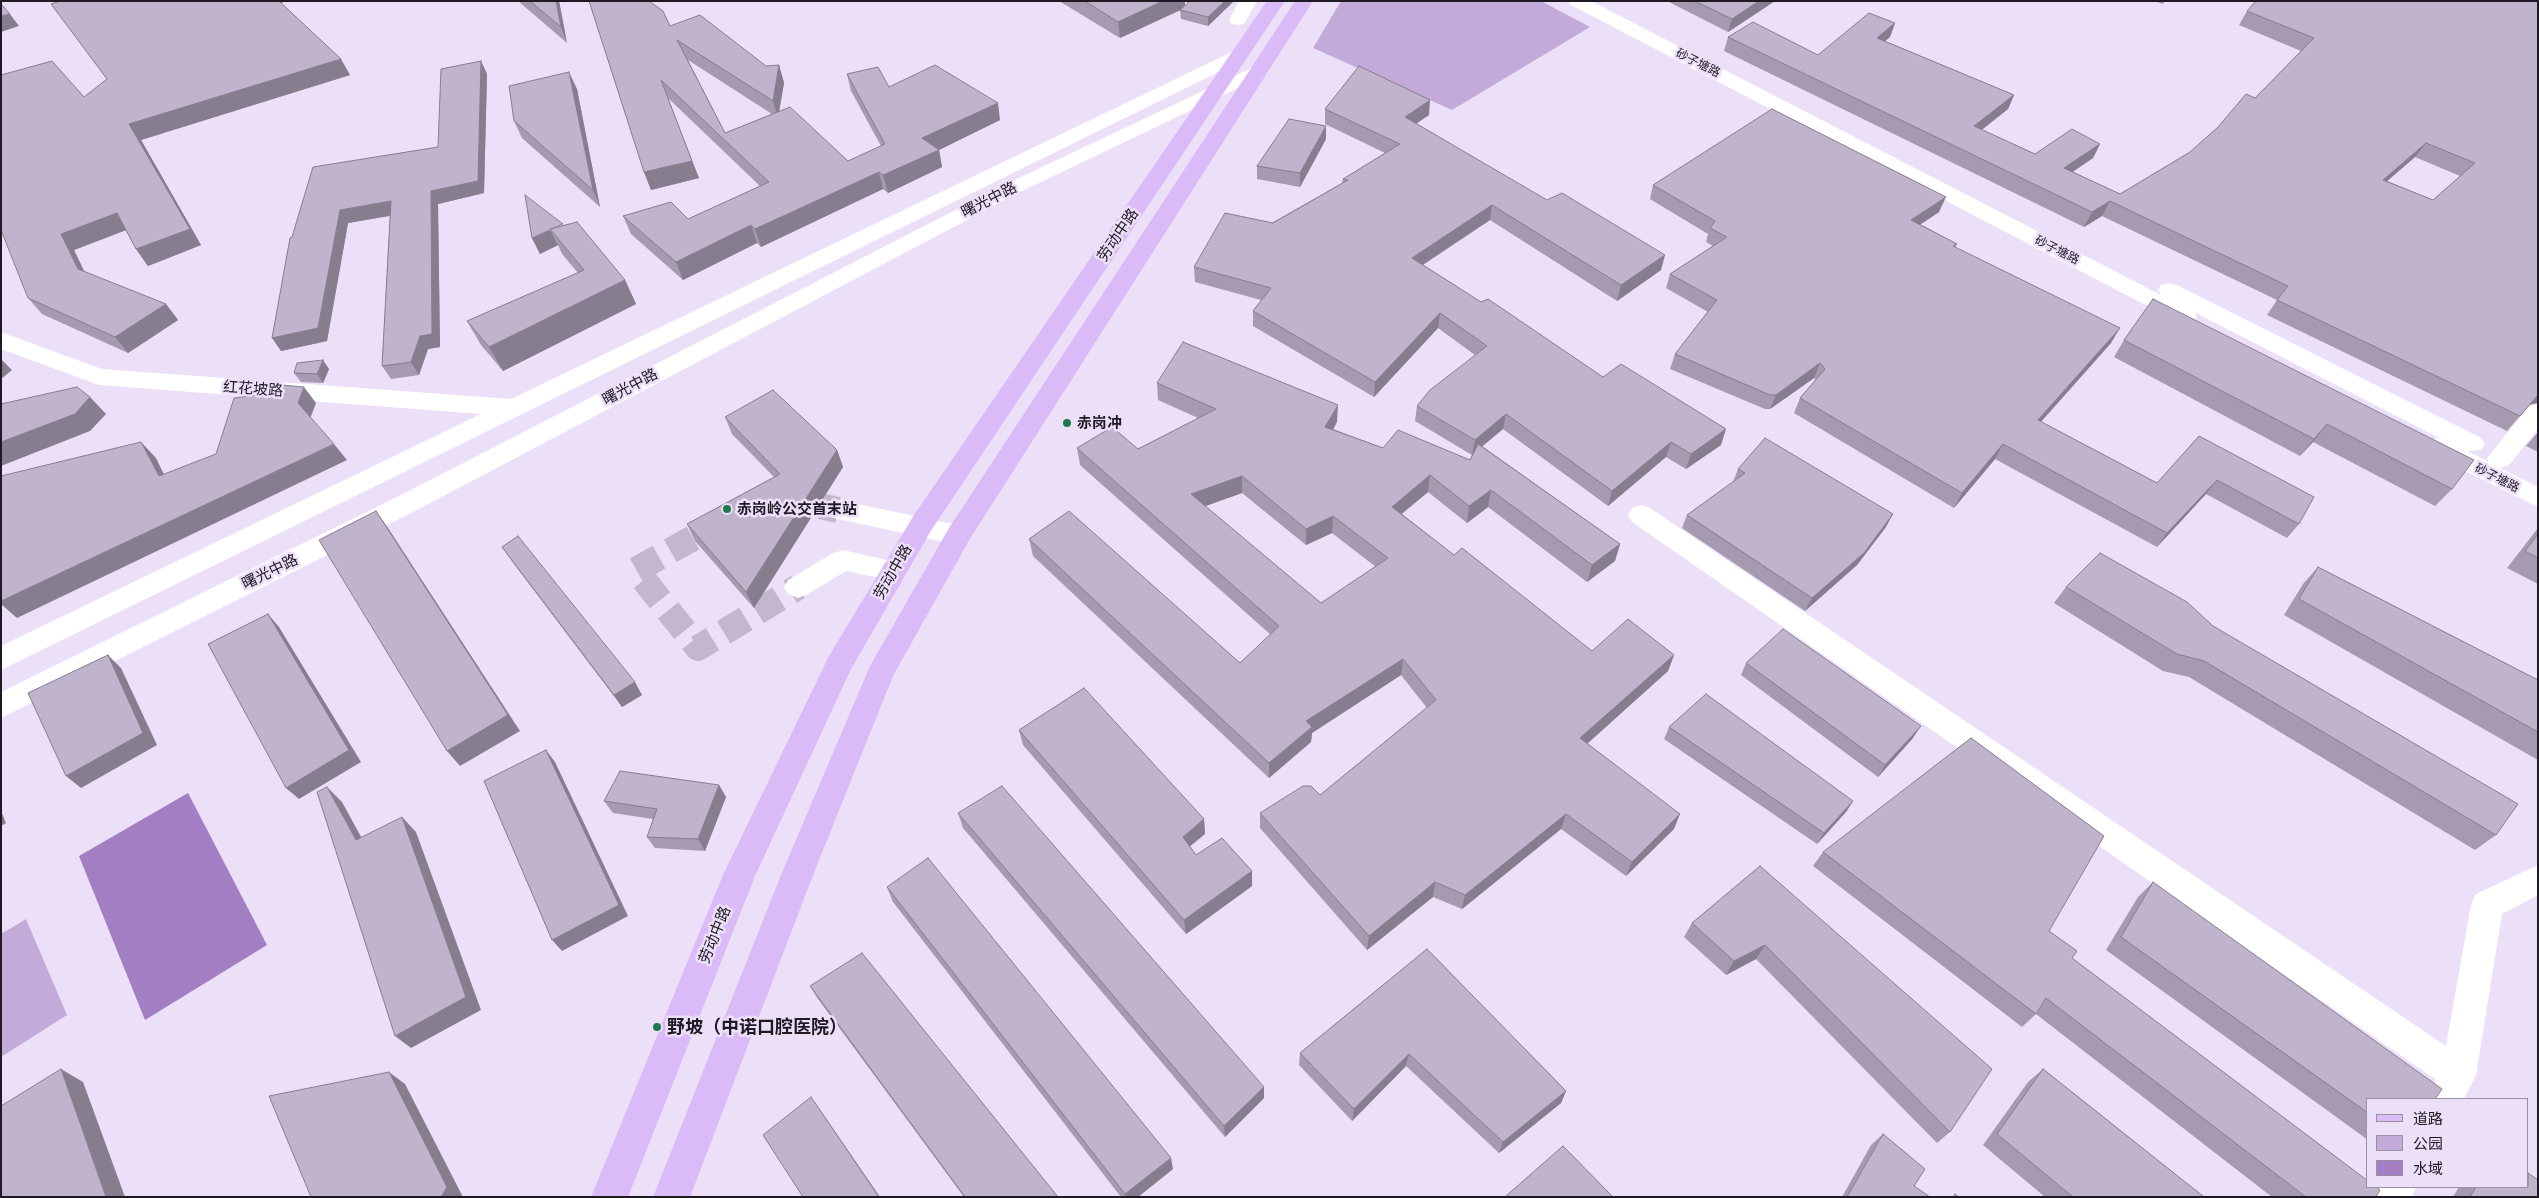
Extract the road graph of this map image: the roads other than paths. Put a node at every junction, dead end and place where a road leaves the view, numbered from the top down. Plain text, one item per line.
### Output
1 (1248, 1) edge
2 (1276, 1) edge
3 (1304, 1) edge
4 (1577, 1) edge
5 (1605, 1) edge
6 (1238, 20) dead end
7 (1240, 54) junction
8 (1260, 70) junction
9 (1216, 90) junction
10 (1, 340) edge
11 (512, 408) junction
12 (2538, 412) edge
13 (2500, 459) junction
14 (2538, 478) edge
15 (2538, 498) edge
16 (838, 510) tunnel mouth
17 (1641, 515) dead end
18 (920, 527) junction
19 (958, 535) junction
20 (894, 571) junction
21 (798, 587) tunnel mouth
22 (1, 659) edge
23 (1, 706) edge
24 (2538, 879) edge
25 (2451, 1087) edge
26 (609, 1197) edge
27 (671, 1197) edge

1 - 6 street
2 - 7 main road, 劳动中路
3 - 8 main road, 劳动中路
4 - 15 street, 砂子塘路
5 - 13 street, 砂子塘路
7 - 9 main road, 劳动中路
7 - 11 street, 曙光中路
8 - 9 street, 曙光中路
8 - 19 main road, 劳动中路
9 - 18 main road, 劳动中路
9 - 23 street, 曙光中路
10 - 11 street, 红花坡路
11 - 22 street, 曙光中路
12 - 13 street
13 - 14 street, 砂子塘路
16 - 18 street
17 - 25 street
18 - 19 street
18 - 20 main road, 劳动中路
19 - 27 main road, 劳动中路
20 - 21 street
20 - 26 main road, 劳动中路
24 - 25 street

